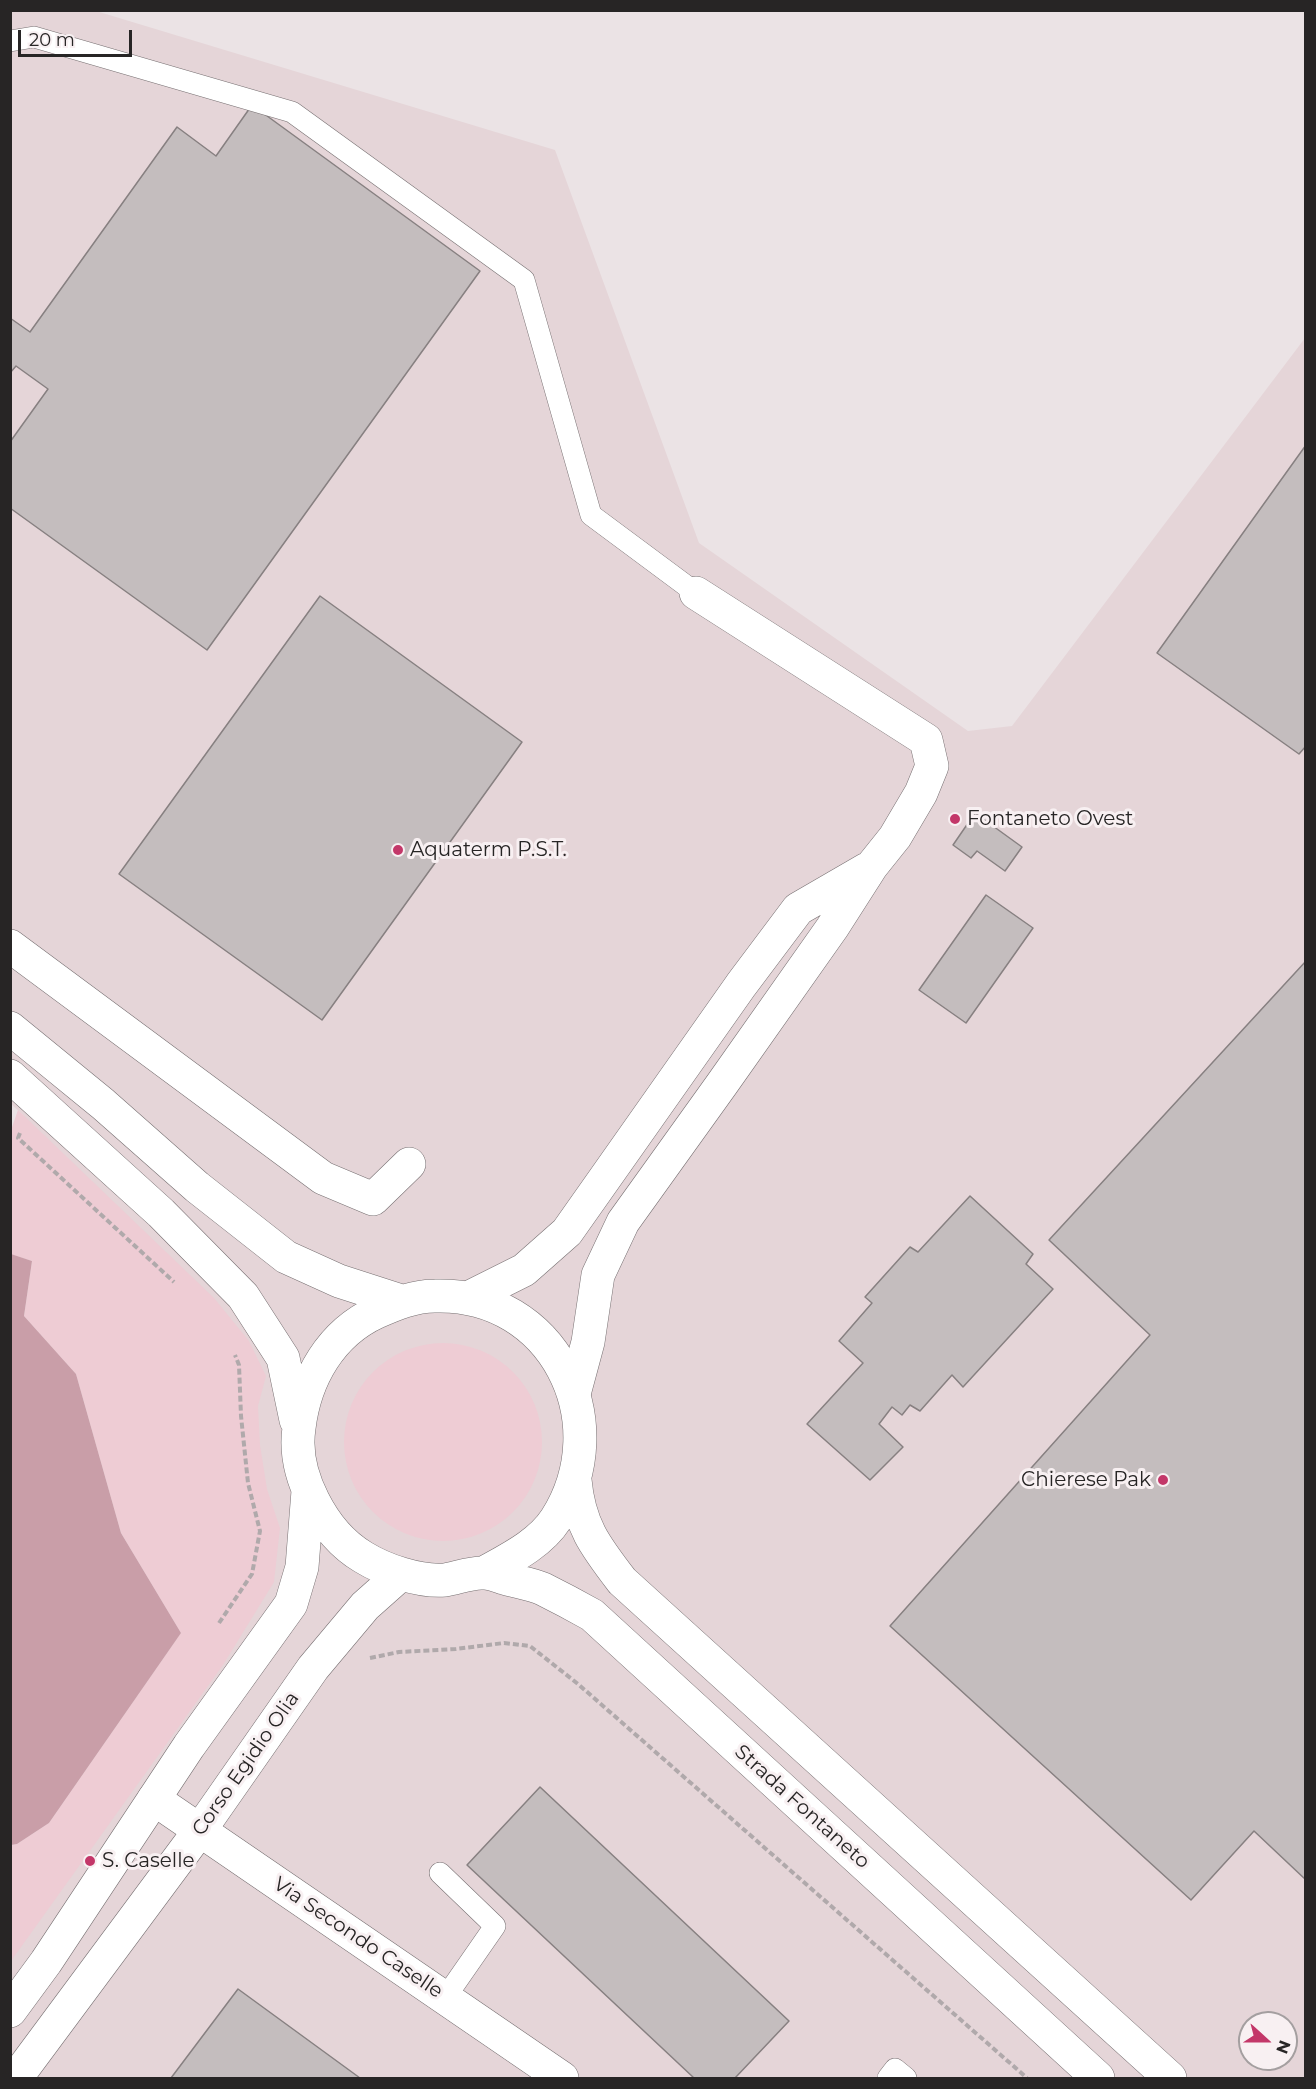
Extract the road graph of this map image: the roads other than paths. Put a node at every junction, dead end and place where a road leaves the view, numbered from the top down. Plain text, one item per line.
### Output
1 (10, 41) edge
2 (696, 593) joint
3 (872, 867) junction
4 (10, 946) edge
5 (10, 1028) edge
6 (10, 1076) edge
7 (409, 1164) dead end
8 (468, 1298) junction
9 (401, 1301) junction
10 (574, 1394) junction
11 (298, 1430) junction
12 (574, 1480) junction
13 (308, 1491) junction
14 (484, 1573) junction
15 (401, 1574) junction
16 (154, 1799) junction
17 (200, 1830) junction
18 (440, 1873) dead end
19 (446, 1998) junction
20 (10, 2012) edge
21 (16, 2079) edge
22 (562, 2079) edge
23 (888, 2079) edge
24 (906, 2079) edge
25 (1098, 2079) edge
26 (1170, 2079) edge

1 - 2 lane
2 - 3 street
3 - 8 street
3 - 10 street
4 - 7 street
5 - 9 street
6 - 11 street
8 - 9 street, Strada Fontaneto
8 - 10 street, Strada Fontaneto
9 - 11 street, Strada Fontaneto
10 - 12 street, Strada Fontaneto
11 - 13 street, Strada Fontaneto
12 - 14 street, Strada Fontaneto
12 - 26 street
13 - 15 street, Strada Fontaneto
13 - 16 street
14 - 15 street, Strada Fontaneto
14 - 25 street, Strada Fontaneto
15 - 17 street, Corso Egidio Olia
16 - 17 street, Via Secondo Caselle
16 - 20 street
17 - 19 street, Via Secondo Caselle
17 - 21 street, Corso Egidio Olia
18 - 19 lane
19 - 22 street, Via Secondo Caselle
23 - 24 lane

